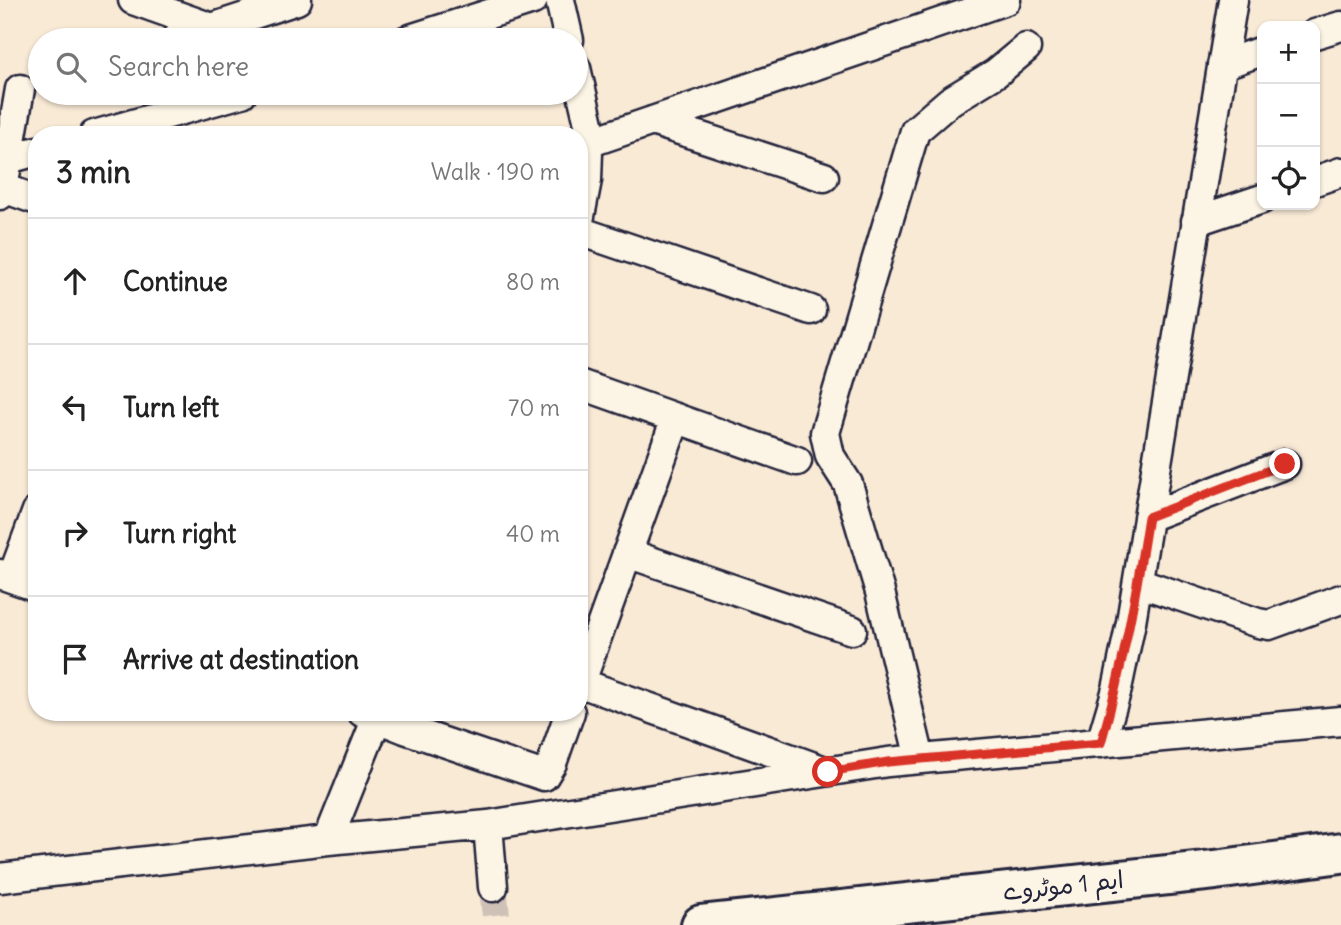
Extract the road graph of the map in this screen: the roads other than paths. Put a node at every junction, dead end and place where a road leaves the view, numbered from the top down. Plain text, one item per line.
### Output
1 (133, 0) edge
2 (297, 0) edge
3 (533, 0) edge
4 (559, 0) edge
5 (1006, 0) edge
6 (1233, 0) edge
7 (1341, 26) edge
8 (212, 28) joint
9 (445, 28) edge
10 (566, 28) edge
11 (1320, 32) edge
12 (1026, 48) dead end
13 (1257, 53) edge
14 (1222, 65) junction
15 (20, 88) edge
16 (200, 105) edge
17 (585, 105) edge
18 (652, 121) junction
19 (126, 126) edge
20 (588, 143) joint
21 (28, 153) edge
22 (8, 159) junction
23 (1341, 172) edge
24 (824, 177) dead end
25 (1320, 179) edge
26 (1, 191) edge
27 (28, 198) edge
28 (1257, 201) edge
29 (1196, 221) junction
30 (588, 234) edge
31 (811, 310) dead end
32 (588, 387) edge
33 (676, 418) junction
34 (797, 461) dead end
35 (1285, 464) dead end
36 (1148, 517) junction
37 (28, 541) edge
38 (627, 553) junction
39 (16, 580) edge
40 (1138, 582) junction
41 (1341, 599) edge
42 (852, 630) dead end
43 (588, 663) edge
44 (588, 688) edge
45 (368, 721) edge
46 (408, 721) edge
47 (567, 721) edge
48 (1341, 721) edge
49 (1101, 743) junction
50 (920, 759) junction
51 (828, 772) junction
52 (488, 825) junction
53 (328, 840) junction
54 (1341, 853) edge
55 (0, 878) edge
56 (493, 887) tunnel mouth
57 (701, 925) edge

1 - 8 street
2 - 8 street
3 - 9 street
4 - 10 street
5 - 18 street
6 - 14 street
7 - 11 street
12 - 50 street
13 - 14 street
14 - 29 street
15 - 22 street
16 - 19 street
17 - 20 street
18 - 20 street
18 - 24 street
21 - 22 street
22 - 26 street
23 - 25 street
26 - 27 street
28 - 29 street
29 - 36 street
30 - 31 street
32 - 33 street
33 - 34 street
33 - 38 street
35 - 36 street
36 - 40 street
37 - 39 street
38 - 42 street
38 - 43 street
40 - 41 street
40 - 49 street
44 - 51 street
45 - 53 street
46 - 47 street
48 - 49 street
49 - 50 street
50 - 51 street
51 - 52 street
52 - 53 street
52 - 56 street
53 - 55 street
54 - 57 highway, ایم 1 موٹروے

